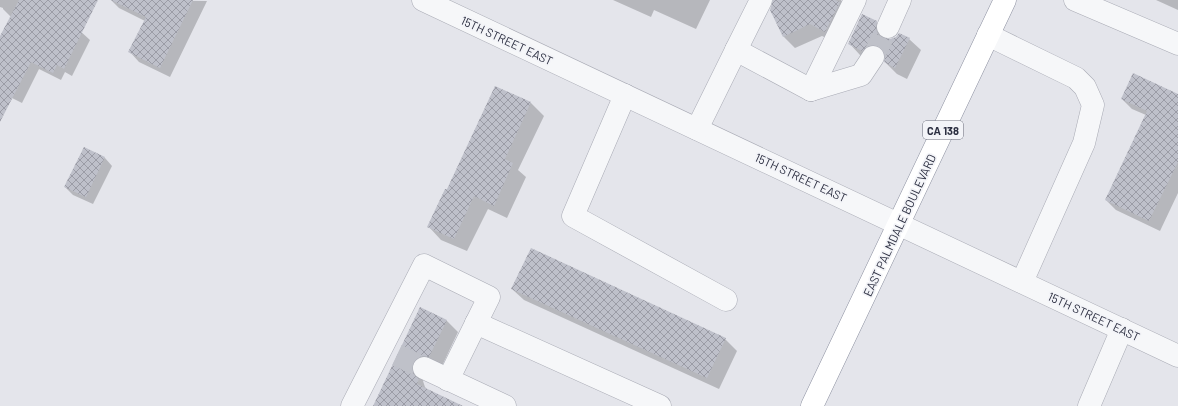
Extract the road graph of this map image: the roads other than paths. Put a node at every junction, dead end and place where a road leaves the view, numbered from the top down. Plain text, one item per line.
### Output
1 (423, 0) edge
2 (761, 0) edge
3 (855, 0) edge
4 (900, 0) edge
5 (1005, 0) edge
6 (1075, 0) edge
7 (888, 27) tunnel mouth
8 (988, 35) junction
9 (1178, 44) edge
10 (736, 50) junction
11 (873, 57) tunnel mouth
12 (811, 90) junction
13 (625, 95) junction
14 (697, 129) junction
15 (899, 224) junction
16 (1022, 282) junction
17 (726, 300) dead end
18 (476, 323) junction
19 (1122, 329) junction
20 (1178, 356) edge
21 (424, 368) tunnel mouth
22 (448, 380) junction
23 (352, 406) edge
24 (505, 406) edge
25 (660, 406) edge
26 (812, 406) edge
27 (1089, 406) edge

1 - 13 street, 15TH STREET EAST
2 - 10 street
3 - 12 street
4 - 7 street
5 - 8 highway, EAST PALMDALE BOULEVARD / CA 138
6 - 9 street
8 - 15 highway, EAST PALMDALE BOULEVARD / CA 138
8 - 16 street
10 - 12 street
10 - 14 street
11 - 12 street
13 - 14 street, 15TH STREET EAST
13 - 17 street
14 - 15 street, 15TH STREET EAST
15 - 16 street, 15TH STREET EAST
15 - 26 highway, EAST PALMDALE BOULEVARD / CA 138
16 - 19 street, 15TH STREET EAST
18 - 22 street
18 - 23 street
18 - 25 street
19 - 20 street, 15TH STREET EAST
19 - 27 street
21 - 22 street
22 - 24 street

